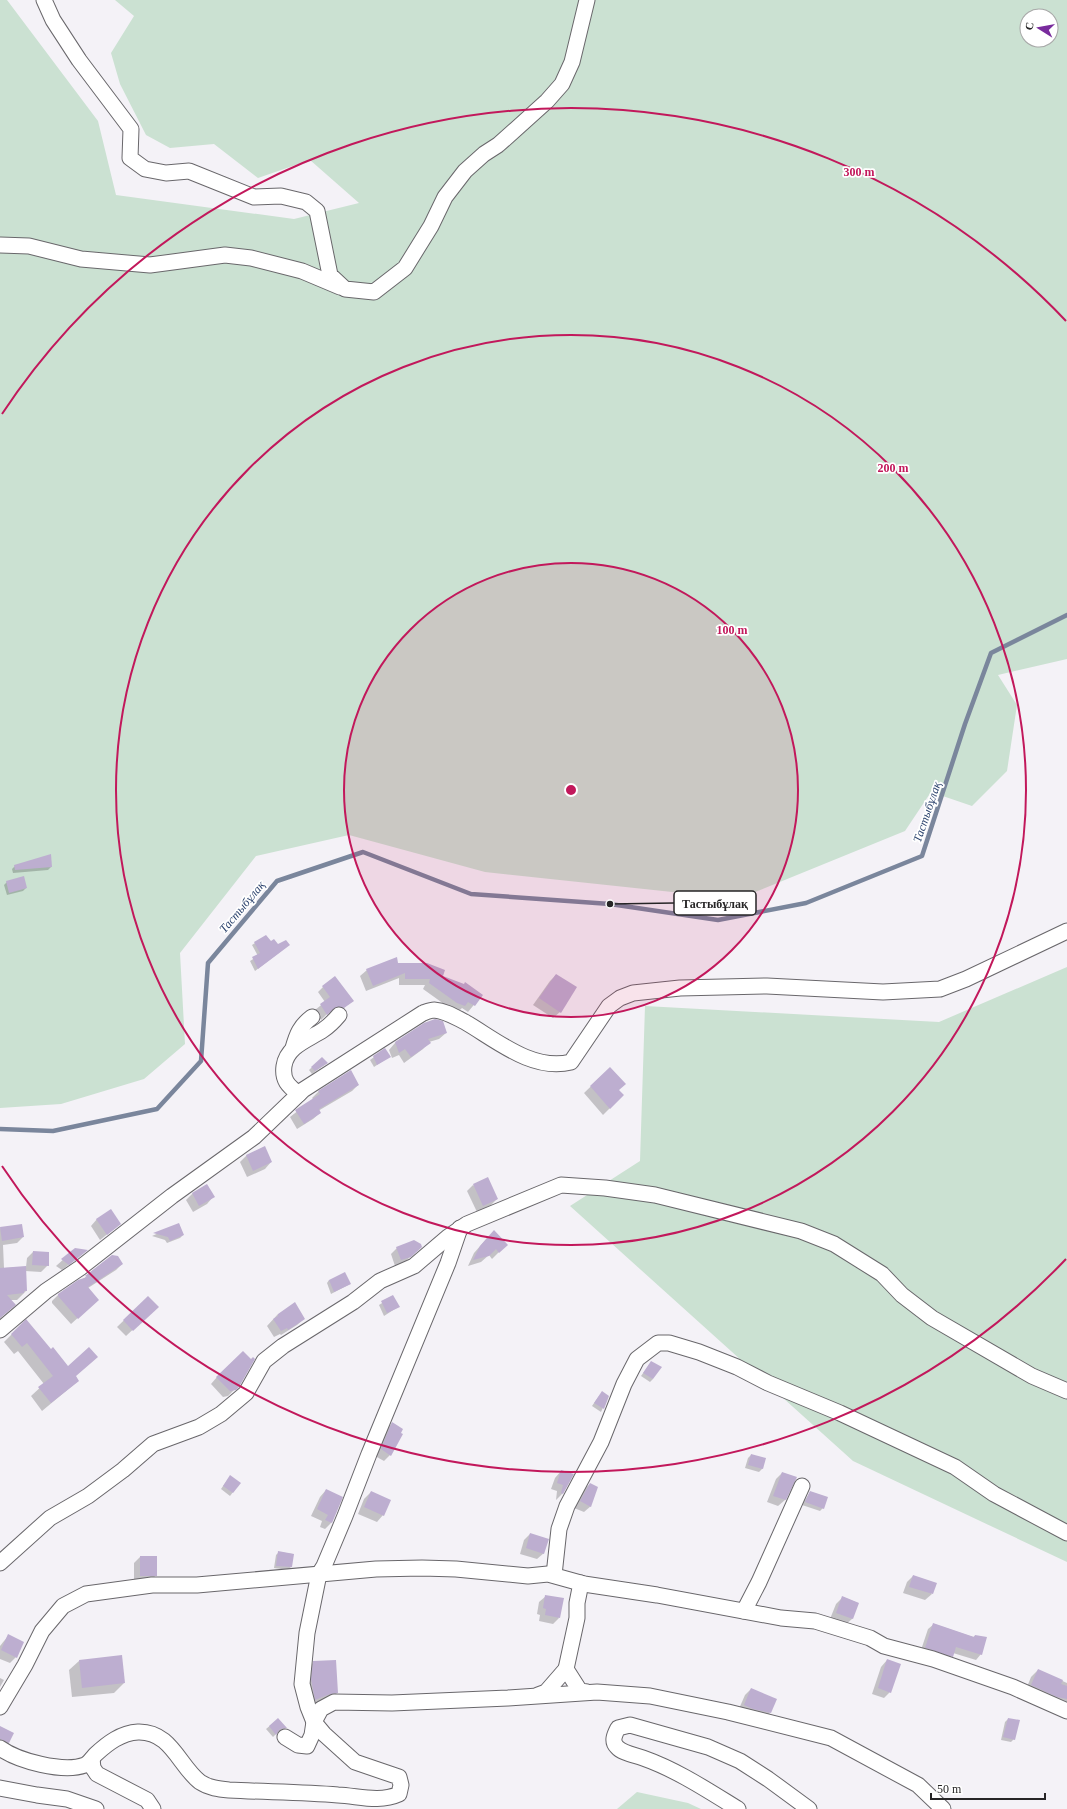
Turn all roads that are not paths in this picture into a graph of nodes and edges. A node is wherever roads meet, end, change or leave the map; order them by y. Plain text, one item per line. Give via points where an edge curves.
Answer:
1 (44, 0) edge
2 (587, 0) edge
3 (0, 245) edge
4 (345, 288) junction
5 (1067, 931) edge
6 (339, 1015) dead end
7 (312, 1017) dead end
8 (293, 1048) junction
9 (299, 1094) junction
10 (460, 1228) junction
11 (0, 1330) edge
12 (1067, 1391) edge
13 (802, 1486) dead end
14 (1067, 1533) edge
15 (0, 1563) edge
16 (318, 1574) junction
17 (554, 1575) junction
18 (581, 1583) junction
19 (744, 1611) junction
20 (566, 1670) junction
21 (588, 1692) junction
22 (537, 1696) junction
23 (0, 1707) edge
24 (1067, 1711) edge
25 (314, 1722) junction
26 (286, 1737) dead end
27 (0, 1748) edge
28 (92, 1759) junction
29 (59, 1767) junction
30 (97, 1774) junction
31 (0, 1788) edge
32 (96, 1809) edge
33 (153, 1809) edge
34 (738, 1809) edge
35 (809, 1809) edge
36 (943, 1809) edge

1 - 4 street via 53,20 79,60 131,129 130,158 145,169 166,173 189,171 254,197 281,196 306,202 317,211 330,275
2 - 4 street via 572,62 562,84 548,101 465,171 446,197 405,268 374,292
3 - 4 street via 29,246 81,259 150,265 225,256 251,258 302,271
5 - 9 street via 940,989 883,992 767,986 680,988 633,993 609,1006 571,1062 560,1065 529,1058 452,1014 434,1010 410,1020
6 - 8 street via 322,1030
7 - 8 street via 303,1024
8 - 9 street via 285,1059 283,1075 288,1086
9 - 11 street via 254,1137 46,1291
10 - 12 street via 507,1206 561,1186 605,1188 655,1195 801,1231 834,1244 882,1274 902,1295 944,1325 1032,1376
10 - 15 street via 414,1266 380,1281 283,1346 264,1361 246,1393 221,1414 199,1427 153,1444 88,1496 50,1518
10 - 16 street via 345,1516 324,1566
13 - 19 street
14 - 17 street via 994,1494 955,1467 887,1434 737,1367 699,1352 669,1343 658,1343 637,1359 601,1442 567,1506 559,1529
16 - 17 street via 422,1568 528,1576
16 - 23 street via 198,1585 152,1585 86,1594 63,1606 42,1631
16 - 25 street via 307,1633 302,1684
17 - 18 street
18 - 19 street
18 - 20 street via 577,1618
19 - 24 street via 815,1621 842,1629 870,1638 884,1646 933,1659 1013,1687
20 - 21 street via 580,1691
20 - 22 street via 546,1692
21 - 22 street
21 - 36 street via 650,1696 728,1712 831,1738 918,1786
22 - 25 street via 392,1703 334,1702 321,1709
25 - 26 street via 307,1746 298,1745
25 - 28 street via 355,1762 399,1777 399,1794 373,1800 339,1795 212,1788 199,1781 171,1747 154,1734 138,1732 116,1737
27 - 29 street via 23,1760
28 - 29 street via 86,1764
28 - 30 street
29 - 30 street
30 - 33 street via 147,1800
31 - 32 street via 67,1799
34 - 35 street via 667,1767 618,1749 614,1743 614,1735 618,1728 630,1725 708,1747 740,1761

